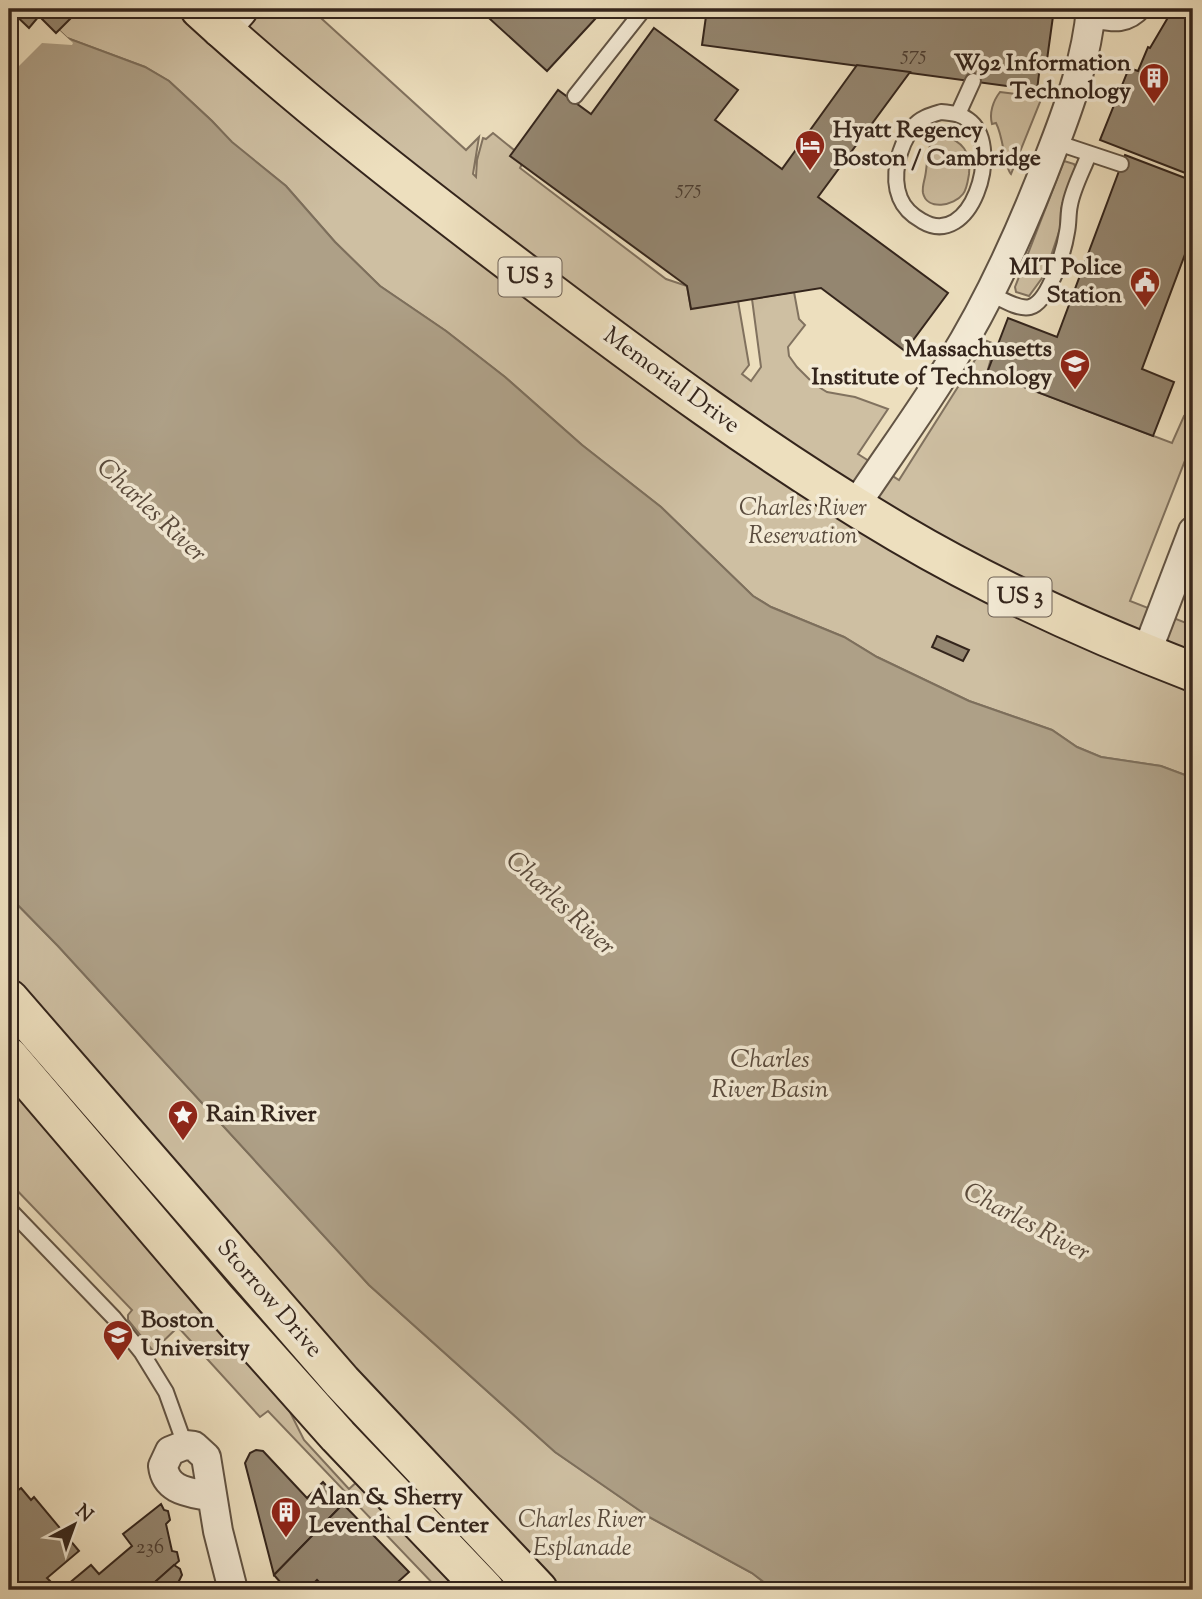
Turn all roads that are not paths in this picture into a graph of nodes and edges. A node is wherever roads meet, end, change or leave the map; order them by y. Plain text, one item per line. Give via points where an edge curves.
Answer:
1 (644, 9) edge
2 (1144, 9) edge
3 (1091, 14) edge
4 (220, 15) edge
5 (973, 81) dead end
6 (575, 96) dead end
7 (958, 114) junction
8 (1055, 142) junction
9 (1089, 154) junction
10 (1121, 164) dead end
11 (989, 293) junction
12 (855, 506) junction
13 (1193, 531) edge
14 (1146, 654) junction
15 (1193, 672) edge
16 (9, 999) edge
17 (9, 1057) edge
18 (9, 1209) edge
19 (185, 1445) junction
20 (212, 1497) junction
21 (233, 1590) edge
22 (485, 1590) edge
23 (538, 1590) edge

1 - 6 lane
2 - 3 lane via 1127,23 1115,25
3 - 8 street
4 - 12 highway, Memorial Drive / US 3 via 365,150 559,299 759,444
5 - 7 lane
7 - 7 lane via 941,112 914,127 896,171 903,204 928,225 954,222 967,213 978,192 983,161 980,140 973,124
8 - 9 lane
8 - 11 street
9 - 10 lane
9 - 11 lane via 1070,205 1067,236 1040,301 1023,308
11 - 12 street via 950,365
12 - 14 highway, Memorial Drive / US 3 via 1013,594
13 - 14 street
14 - 15 highway, Memorial Drive / US 3
16 - 23 highway, Storrow Drive via 350,1392
17 - 22 highway, Storrow Drive via 338,1436
18 - 19 lane via 142,1353 166,1392
19 - 20 street via 194,1446 206,1457
19 - 20 street via 165,1458 167,1481 178,1489
20 - 21 street

